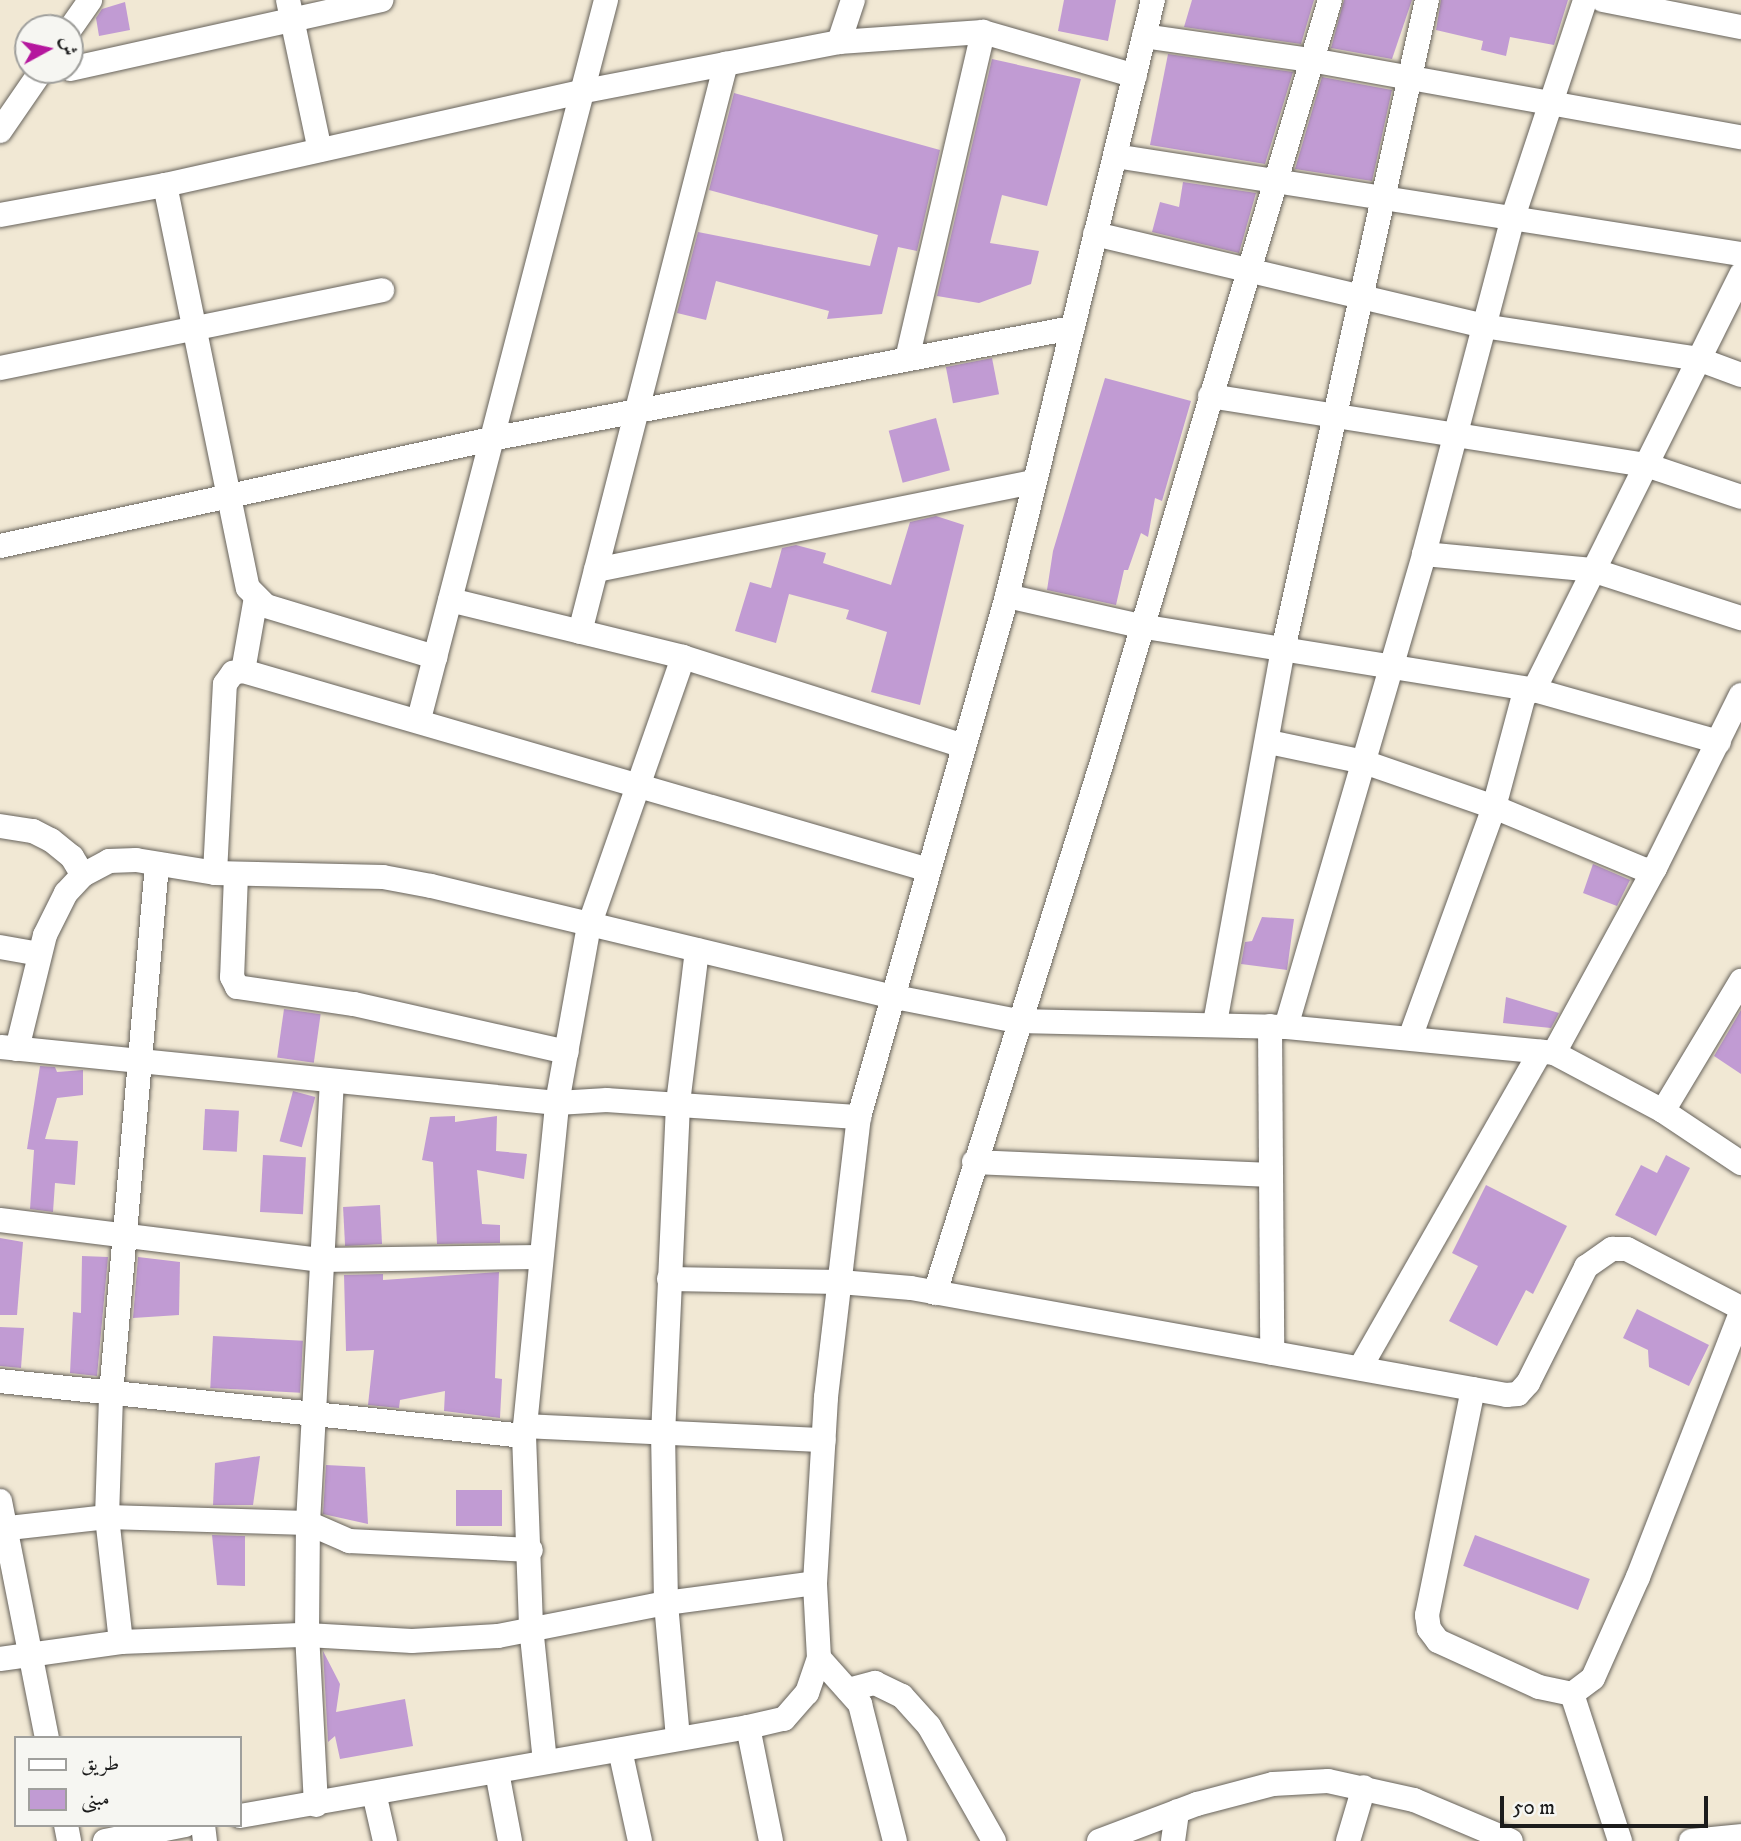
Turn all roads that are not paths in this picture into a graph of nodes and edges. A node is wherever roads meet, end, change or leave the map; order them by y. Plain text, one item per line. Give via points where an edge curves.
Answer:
1 (380, 0) edge
2 (606, 0) edge
3 (853, 0) edge
4 (1153, 0) edge
5 (1330, 0) edge
6 (1427, 0) edge
7 (1585, 0) edge
8 (1603, 0) edge
9 (290, 10) edge
10 (1741, 27) edge
11 (983, 32) junction
12 (1144, 36) junction
13 (839, 42) junction
14 (1311, 60) junction
15 (726, 64) junction
16 (84, 65) edge
17 (1135, 76) junction
18 (1410, 78) junction
19 (32, 84) edge
20 (585, 91) junction
21 (1553, 104) junction
22 (0, 131) edge
23 (1741, 137) edge
24 (320, 150) junction
25 (1115, 156) junction
26 (1273, 183) junction
27 (165, 185) junction
28 (1387, 196) junction
29 (0, 215) edge
30 (1513, 217) junction
31 (1095, 234) junction
32 (1741, 254) edge
33 (1248, 269) junction
34 (1741, 274) edge
35 (382, 290) dead end
36 (1363, 296) junction
37 (1483, 326) junction
38 (197, 328) junction
39 (1072, 328) junction
40 (908, 359) junction
41 (1698, 359) junction
42 (0, 368) edge
43 (1741, 374) edge
44 (1210, 396) junction
45 (636, 410) junction
46 (1336, 419) junction
47 (1454, 435) junction
48 (491, 439) junction
49 (1646, 465) junction
50 (1032, 482) junction
51 (230, 496) junction
52 (1741, 497) edge
53 (0, 546) edge
54 (1424, 554) junction
55 (596, 570) junction
56 (1592, 570) junction
57 (1007, 596) junction
58 (256, 597) junction
59 (450, 600) junction
60 (1741, 618) edge
61 (1140, 626) junction
62 (580, 632) junction
63 (1283, 650) junction
64 (435, 657) junction
65 (683, 657) junction
66 (1390, 666) junction
67 (243, 671) junction
68 (1534, 690) junction
69 (1741, 695) edge
70 (419, 719) junction
71 (1269, 742) junction
72 (1719, 742) junction
73 (963, 746) junction
74 (1364, 762) junction
75 (637, 784) junction
76 (1494, 807) junction
77 (0, 825) edge
78 (157, 864) junction
79 (1655, 868) junction
80 (929, 870) junction
81 (226, 874) junction
82 (83, 875) junction
83 (589, 926) junction
84 (0, 947) edge
85 (696, 950) junction
86 (39, 954) junction
87 (1741, 981) edge
88 (895, 997) junction
89 (1017, 1021) junction
90 (1215, 1023) junction
91 (1278, 1026) junction
92 (1410, 1038) junction
93 (8, 1048) edge
94 (567, 1052) junction
95 (1547, 1053) junction
96 (140, 1064) junction
97 (332, 1082) junction
98 (557, 1103) junction
99 (678, 1103) junction
100 (1662, 1111) junction
101 (859, 1116) junction
102 (974, 1162) junction
103 (1741, 1163) edge
104 (1271, 1175) junction
105 (0, 1220) edge
106 (124, 1237) junction
107 (541, 1257) junction
108 (320, 1261) junction
109 (669, 1279) junction
110 (840, 1282) junction
111 (935, 1293) junction
112 (1741, 1310) edge
113 (1272, 1353) junction
114 (1360, 1368) junction
115 (1730, 1372) edge
116 (0, 1381) edge
117 (1473, 1389) junction
118 (111, 1394) junction
119 (316, 1417) junction
120 (524, 1431) junction
121 (663, 1435) junction
122 (824, 1440) junction
123 (0, 1501) edge
124 (107, 1517) junction
125 (308, 1523) junction
126 (4, 1529) edge
127 (531, 1550) junction
128 (815, 1583) junction
129 (666, 1603) junction
130 (531, 1626) junction
131 (307, 1635) junction
132 (121, 1642) junction
133 (30, 1656) junction
134 (819, 1658) junction
135 (0, 1659) edge
136 (848, 1690) junction
137 (1572, 1694) junction
138 (748, 1727) junction
139 (47, 1736) edge
140 (678, 1738) junction
141 (620, 1749) junction
142 (545, 1762) junction
143 (497, 1772) junction
144 (1364, 1787) junction
145 (374, 1793) junction
146 (316, 1805) junction
147 (1177, 1811) junction
148 (242, 1816) edge
149 (175, 1827) edge
150 (1464, 1832) edge
151 (1741, 1836) edge
152 (105, 1841) edge
153 (385, 1841) edge
154 (510, 1841) edge
155 (640, 1841) edge
156 (771, 1841) edge
157 (895, 1841) edge
158 (994, 1841) edge
159 (1099, 1841) edge
160 (1173, 1841) edge
161 (1348, 1841) edge
162 (1511, 1841) edge
163 (1620, 1841) edge
164 (1691, 1841) edge

1 - 9 street
2 - 20 street
3 - 13 street
4 - 12 street
5 - 14 street
6 - 18 street
7 - 21 street
8 - 10 street
9 - 16 street
9 - 24 street
11 - 13 street
11 - 17 street
11 - 40 street
12 - 14 street
12 - 17 street
13 - 15 street
14 - 18 street
14 - 26 street
15 - 20 street
15 - 45 street
17 - 25 street
18 - 21 street
18 - 28 street
19 - 22 street
20 - 24 street
20 - 48 street
21 - 23 street
21 - 30 street
24 - 27 street
25 - 26 street
25 - 31 street
26 - 28 street
26 - 33 street
27 - 29 street
27 - 38 street
28 - 30 street
28 - 36 street
30 - 32 street
30 - 37 street
31 - 33 street
31 - 39 street
33 - 36 street
33 - 44 street
34 - 41 street
35 - 38 street
36 - 37 street
36 - 46 street
37 - 41 street
37 - 47 street
38 - 42 street
38 - 51 street
39 - 40 street
39 - 50 street
40 - 45 street
41 - 43 street
41 - 49 street
44 - 46 street
44 - 61 street
45 - 48 street
45 - 55 street
46 - 47 street
46 - 63 street
47 - 49 street
47 - 54 street
48 - 51 street
48 - 59 street
49 - 52 street
49 - 56 street
50 - 55 street
50 - 57 street
51 - 53 street
51 - 58 street via 248,588
54 - 56 street
54 - 66 street
55 - 62 street
56 - 60 street
56 - 68 street
57 - 61 street
57 - 73 street
58 - 64 street via 266,606
58 - 67 street
59 - 62 street
59 - 64 street
61 - 63 street
61 - 89 street via 1102,762
62 - 65 street
63 - 66 street
63 - 71 street
64 - 70 street
65 - 73 street
65 - 75 street
66 - 68 street
66 - 74 street
67 - 70 street
67 - 81 street via 233,673 225,684
68 - 72 street
68 - 76 street via 1524,695
69 - 72 street
70 - 75 street
71 - 74 street
71 - 90 street via 1236,891
72 - 79 street
73 - 80 street
74 - 76 street
74 - 91 street
75 - 80 street
75 - 83 street
76 - 79 street via 1645,870
76 - 92 street
77 - 82 street via 33,831 51,840 72,857
78 - 81 street
78 - 82 street via 110,861
78 - 96 street
79 - 95 street
80 - 88 street
81 - 83 street via 383,877
81 - 94 street via 232,977 237,987 354,1004
82 - 86 street via 66,893
83 - 85 street
83 - 94 street
84 - 86 street
85 - 88 street
85 - 99 street
86 - 93 street
87 - 100 street
88 - 89 street
88 - 101 street
89 - 90 street
89 - 102 street
90 - 91 street
91 - 92 street
91 - 104 street
92 - 95 street
93 - 96 street
94 - 98 street
95 - 100 street
95 - 114 street
96 - 97 street
96 - 106 street
97 - 98 street
97 - 108 street
98 - 99 street
98 - 107 street
99 - 101 street
99 - 109 street
100 - 103 street
101 - 110 street
102 - 104 street
102 - 111 street
104 - 113 street
105 - 106 street
106 - 108 street
106 - 118 street
107 - 108 street
107 - 120 street
108 - 119 street
109 - 110 street
109 - 121 street
110 - 111 street
110 - 122 street
111 - 113 street
112 - 115 street
112 - 117 street via 1627,1249 1612,1249 1586,1267 1523,1390 1506,1395
113 - 114 street
114 - 117 street
115 - 137 street via 1593,1678
116 - 118 street via 50,1383
117 - 137 street via 1427,1615 1429,1629 1438,1641 1539,1687
118 - 119 street
118 - 124 street
119 - 120 street
119 - 125 street
120 - 121 street
120 - 127 street
121 - 122 street
121 - 129 street
122 - 128 street
123 - 126 street
124 - 125 street
124 - 126 street
124 - 132 street
125 - 127 street via 349,1541
125 - 131 street
126 - 133 street
127 - 130 street
128 - 129 street
128 - 134 street
129 - 130 street
129 - 140 street
130 - 131 street via 498,1636 412,1641
130 - 142 street
131 - 132 street
131 - 146 street
132 - 133 street
133 - 135 street
133 - 139 street
134 - 136 street
134 - 138 street via 800,1704 784,1719
136 - 157 street via 865,1720
136 - 158 street via 875,1683 902,1696 929,1726
137 - 163 street
138 - 140 street
138 - 156 street
140 - 141 street
141 - 142 street
141 - 155 street
142 - 143 street
143 - 145 street
143 - 154 street
144 - 147 street via 1328,1781 1273,1784
144 - 150 street via 1414,1800
144 - 161 street
145 - 146 street
145 - 153 street
146 - 148 street
147 - 159 street
147 - 160 street
149 - 152 street
150 - 162 street
151 - 164 street

